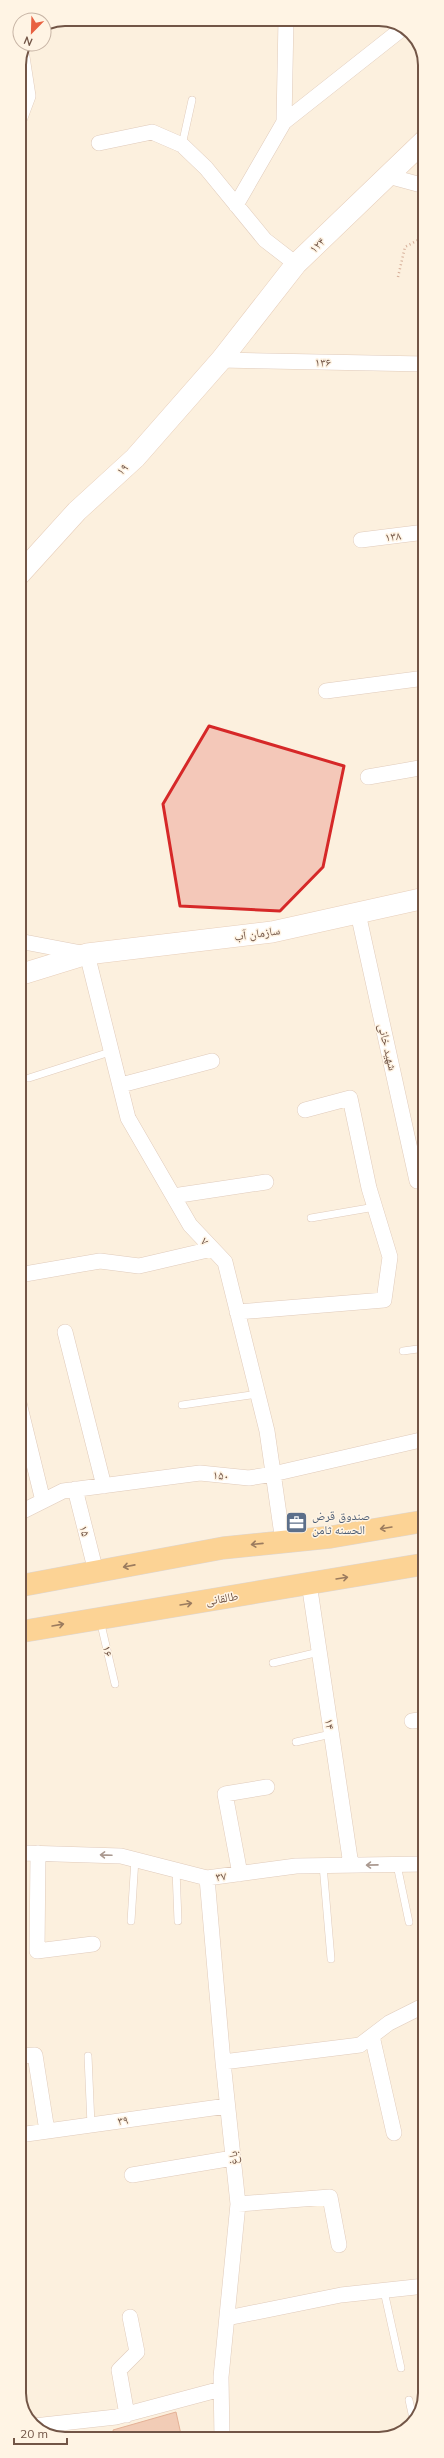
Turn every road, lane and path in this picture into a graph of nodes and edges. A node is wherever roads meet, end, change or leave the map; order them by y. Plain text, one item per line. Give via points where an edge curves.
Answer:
1 (286, 26) edge
2 (399, 31) edge
3 (26, 83) edge
4 (192, 100) dead end
5 (26, 101) edge
6 (284, 122) junction
7 (99, 143) dead end
8 (182, 146) junction
9 (418, 147) edge
10 (388, 176) junction
11 (418, 184) edge
12 (236, 205) junction
13 (418, 240) edge
14 (296, 264) junction
15 (398, 277) dead end
16 (221, 360) junction
17 (418, 364) edge
18 (418, 533) edge
19 (361, 540) dead end
20 (26, 567) edge
21 (418, 679) edge
22 (326, 691) dead end
23 (418, 768) edge
24 (368, 777) dead end
25 (418, 900) edge
26 (358, 913) junction
27 (26, 942) edge
28 (87, 954) junction
29 (26, 973) edge
30 (113, 1051) junction
31 (212, 1061) dead end
32 (29, 1078) dead end
33 (121, 1085) junction
34 (305, 1110) dead end
35 (417, 1181) dead end
36 (266, 1182) dead end
37 (173, 1196) junction
38 (375, 1207) junction
39 (311, 1218) dead end
40 (212, 1249) junction
41 (26, 1274) edge
42 (237, 1312) junction
43 (65, 1332) dead end
44 (418, 1349) edge
45 (403, 1351) dead end
46 (258, 1394) junction
47 (182, 1405) dead end
48 (26, 1432) edge
49 (418, 1441) edge
50 (273, 1474) junction
51 (104, 1486) junction
52 (75, 1489) junction
53 (43, 1501) junction
54 (26, 1510) edge
55 (418, 1522) edge
56 (283, 1542) junction
57 (418, 1565) edge
58 (96, 1572) junction
59 (309, 1584) junction
60 (26, 1585) edge
61 (100, 1618) junction
62 (26, 1631) edge
63 (319, 1652) junction
64 (273, 1663) dead end
65 (115, 1684) dead end
66 (331, 1734) junction
67 (296, 1742) dead end
68 (267, 1787) dead end
69 (38, 1853) junction
70 (26, 1854) edge
71 (135, 1859) junction
72 (418, 1864) edge
73 (323, 1865) junction
74 (351, 1865) junction
75 (397, 1865) junction
76 (176, 1870) junction
77 (240, 1874) junction
78 (208, 1878) junction
79 (131, 1921) dead end
80 (178, 1921) dead end
81 (409, 1922) dead end
82 (93, 1944) dead end
83 (331, 1960) dead end
84 (418, 2008) edge
85 (372, 2036) junction
86 (26, 2056) edge
87 (88, 2056) dead end
88 (223, 2062) junction
89 (227, 2106) junction
90 (91, 2125) junction
91 (47, 2131) junction
92 (394, 2133) dead end
93 (26, 2134) edge
94 (233, 2158) junction
95 (132, 2175) dead end
96 (238, 2204) junction
97 (339, 2245) dead end
98 (418, 2287) edge
99 (384, 2291) junction
100 (130, 2317) dead end
101 (227, 2318) junction
102 (401, 2368) dead end
103 (221, 2389) junction
104 (409, 2400) dead end
105 (412, 2413) edge
106 (127, 2414) junction
107 (43, 2425) edge
108 (222, 2432) edge

1 - 6 street
2 - 6 street
3 - 5 street
4 - 8 lane
6 - 12 street
7 - 8 street via 152,132
8 - 12 street via 206,168
9 - 10 street, ۱۲۴
10 - 11 street
10 - 14 street, ۱۲۴
12 - 14 street via 265,240
13 - 15 path via 405,247
14 - 16 street, ۱۲۴
16 - 17 street, ۱۳۶
16 - 20 street, ۱۹ via 135,458 77,511
18 - 19 street, ۱۳۸
21 - 22 street
23 - 24 street
25 - 26 street, سازمان آب
26 - 28 street, سازمان آب via 272,932
26 - 35 street, شهید خانی
27 - 28 street, سازمان آب
28 - 29 street, سازمان آب
28 - 30 street, ۷
30 - 32 lane
30 - 33 street, ۷
31 - 33 street
33 - 37 street, ۷ via 128,1118
34 - 38 street via 350,1098
36 - 37 street
37 - 40 street, ۷ via 190,1225
38 - 39 lane
38 - 42 street via 390,1258 384,1300
40 - 41 street via 139,1266 100,1261
40 - 42 street, ۷ via 225,1262
42 - 46 street, ۷
43 - 51 street
44 - 45 lane
46 - 47 lane
46 - 50 street, ۷ via 267,1431
48 - 53 street
49 - 50 street, ۱۵۰
50 - 51 street, ۱۵۰ via 249,1478 200,1473
50 - 56 street, ۷
51 - 52 street, ۱۵۰
52 - 53 street, ۱۵۰ via 63,1490
52 - 58 street, ۱۵
53 - 54 street, ۱۵۰
55 -> 56 main road
56 -> 58 main road via 223,1548
59 -> 57 main road, طالقانی
58 - 60 main road
61 -> 59 main road, طالقانی
59 - 63 street, ۱۴
62 -> 61 main road, طالقانی
61 - 65 lane, ۱۶
63 - 64 lane
63 - 66 street, ۱۴
66 - 67 lane
66 - 74 street, ۱۴
68 - 77 street via 225,1794
69 - 70 street, ۳۷
71 -> 69 street, ۳۷ via 121,1856
69 - 82 street via 37,1951
71 - 76 street, ۳۷
71 - 79 lane
72 - 75 street, ۳۷
73 - 74 street, ۳۷
73 - 77 street, ۳۷
73 - 83 lane
75 -> 74 street, ۳۷
75 - 81 lane
76 - 78 street, ۳۷
76 - 80 lane
77 - 78 street, ۳۷
78 - 88 street, باغ
84 - 85 street via 389,2023
85 - 88 street via 360,2045
85 - 92 street
86 - 91 street via 35,2055
87 - 90 lane
88 - 89 street, باغ
89 - 90 street, ۳۹
89 - 94 street, باغ
90 - 91 street, ۳۹
91 - 93 street, ۳۹
94 - 95 street
94 - 96 street, باغ
96 - 97 street via 330,2197
96 - 101 street, باغ
98 - 99 street
99 - 101 street via 341,2296
99 - 102 lane
100 - 106 street via 137,2352 118,2370
101 - 103 street, باغ
103 - 106 street
103 - 108 street, باغ
104 - 105 lane
106 - 107 street

